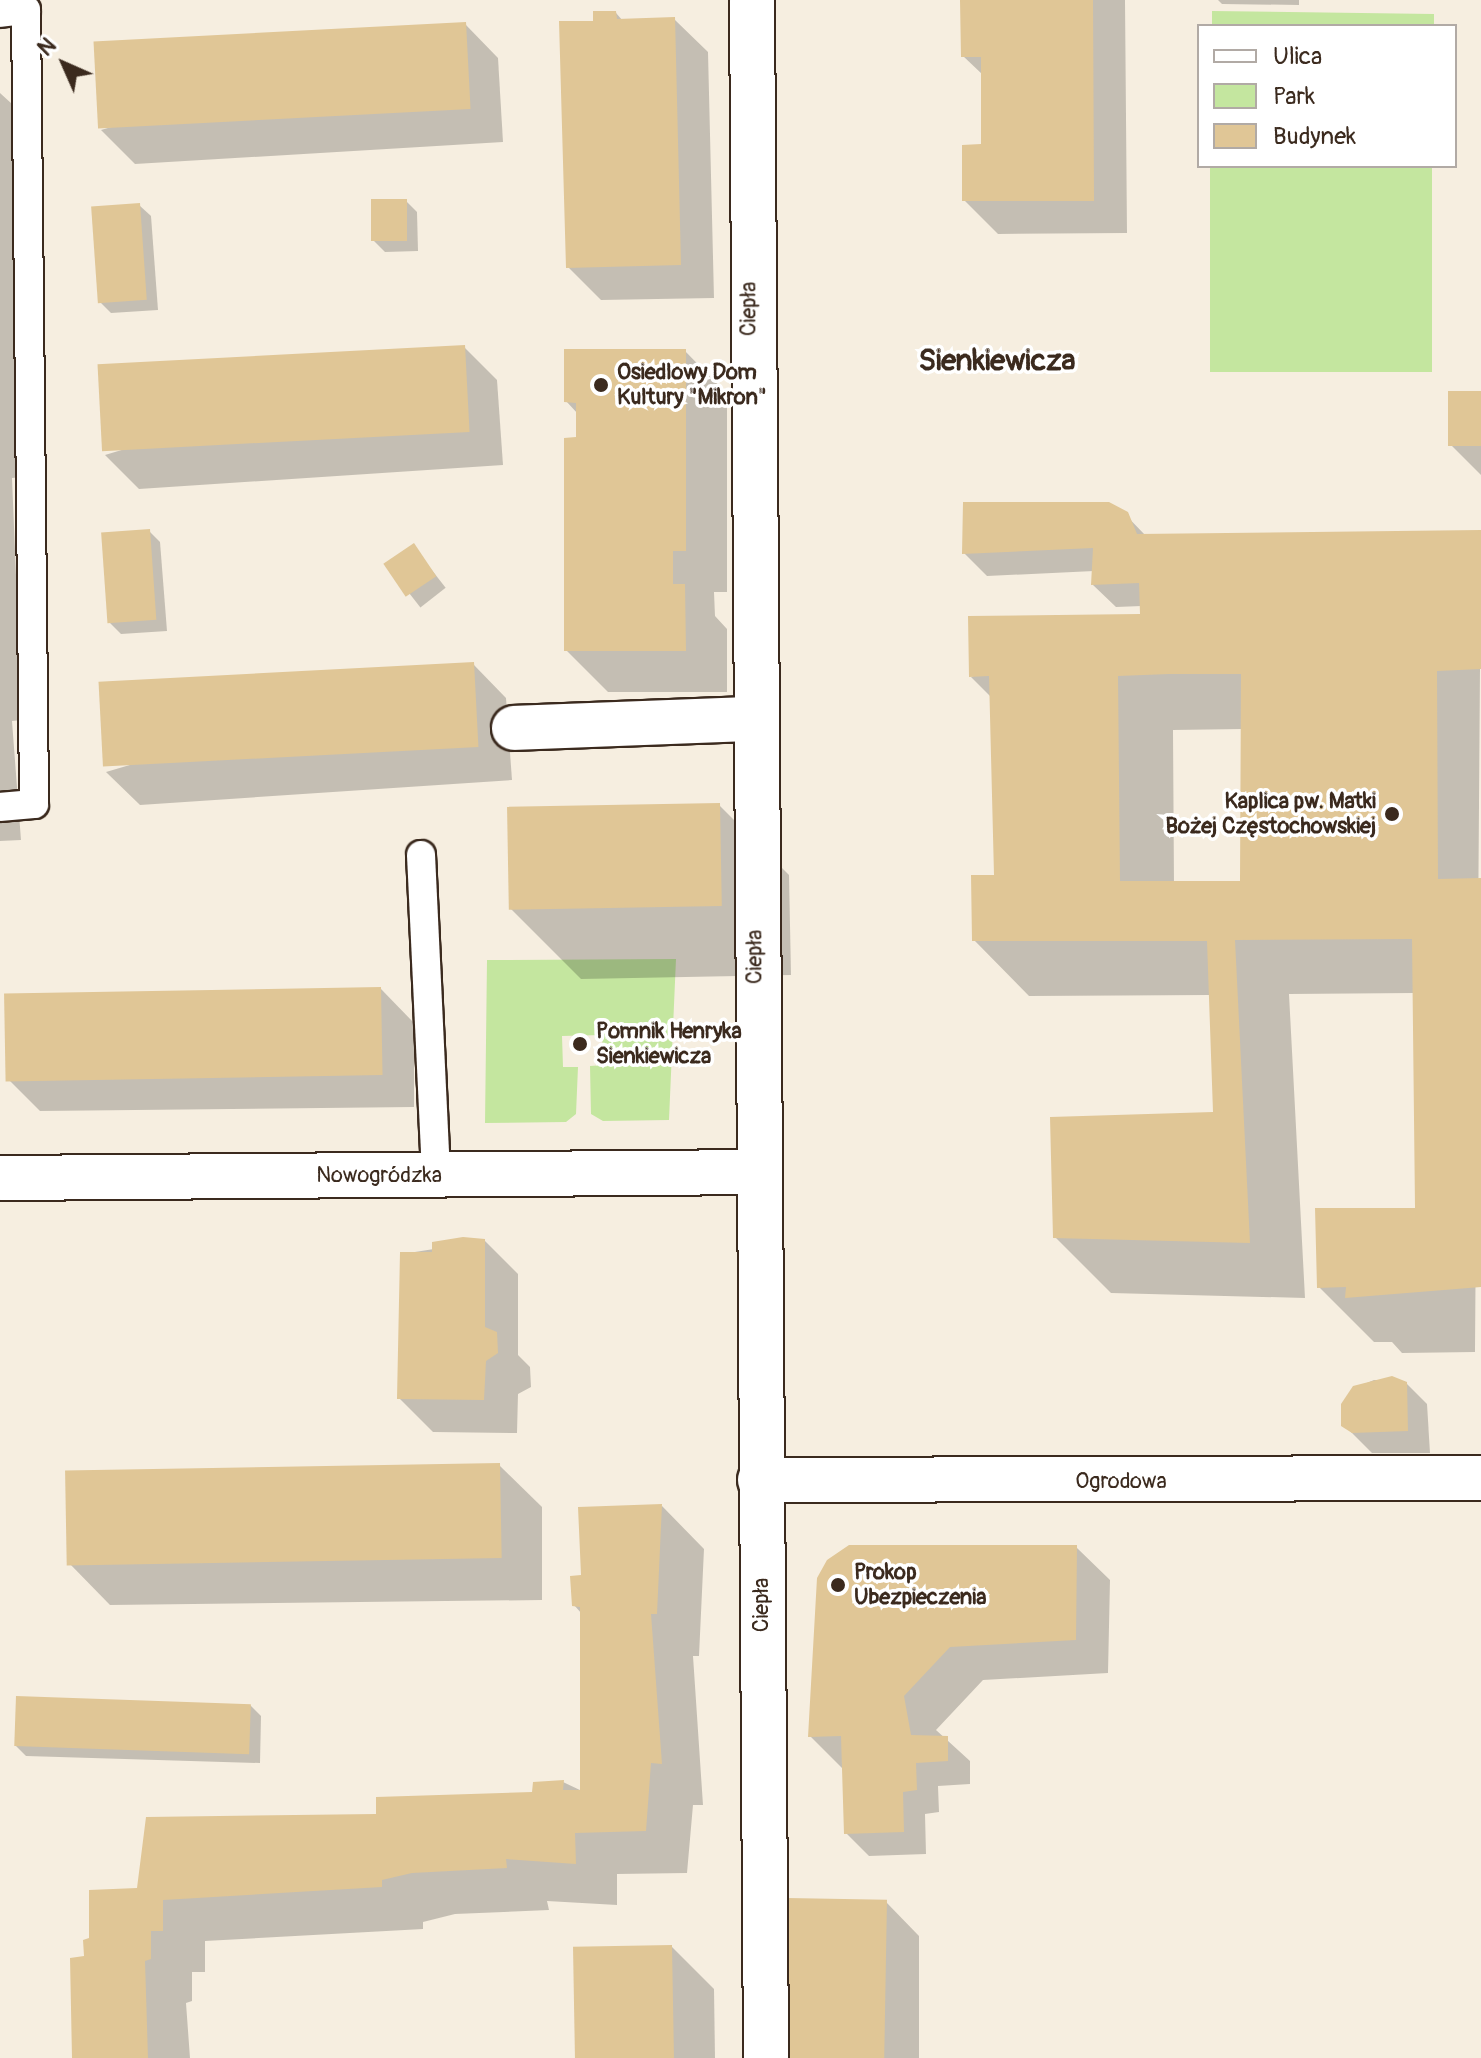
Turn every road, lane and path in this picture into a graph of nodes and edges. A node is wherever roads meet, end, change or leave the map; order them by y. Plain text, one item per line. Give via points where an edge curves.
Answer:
1 (752, 0) edge
2 (11, 8) edge
3 (753, 719) junction
4 (514, 728) dead end
5 (0, 807) edge
6 (421, 855) dead end
7 (757, 1172) junction
8 (436, 1175) junction
9 (0, 1178) edge
10 (1481, 1478) edge
11 (760, 1480) junction
12 (766, 2058) edge

1 - 3 street, Ciepła
2 - 5 lane via 34,804
3 - 4 street
3 - 7 street, Ciepła
6 - 8 lane
7 - 8 street, Nowogródzka
7 - 11 street, Ciepła
8 - 9 street, Nowogródzka
10 - 11 street, Ogrodowa
11 - 12 street, Ciepła

